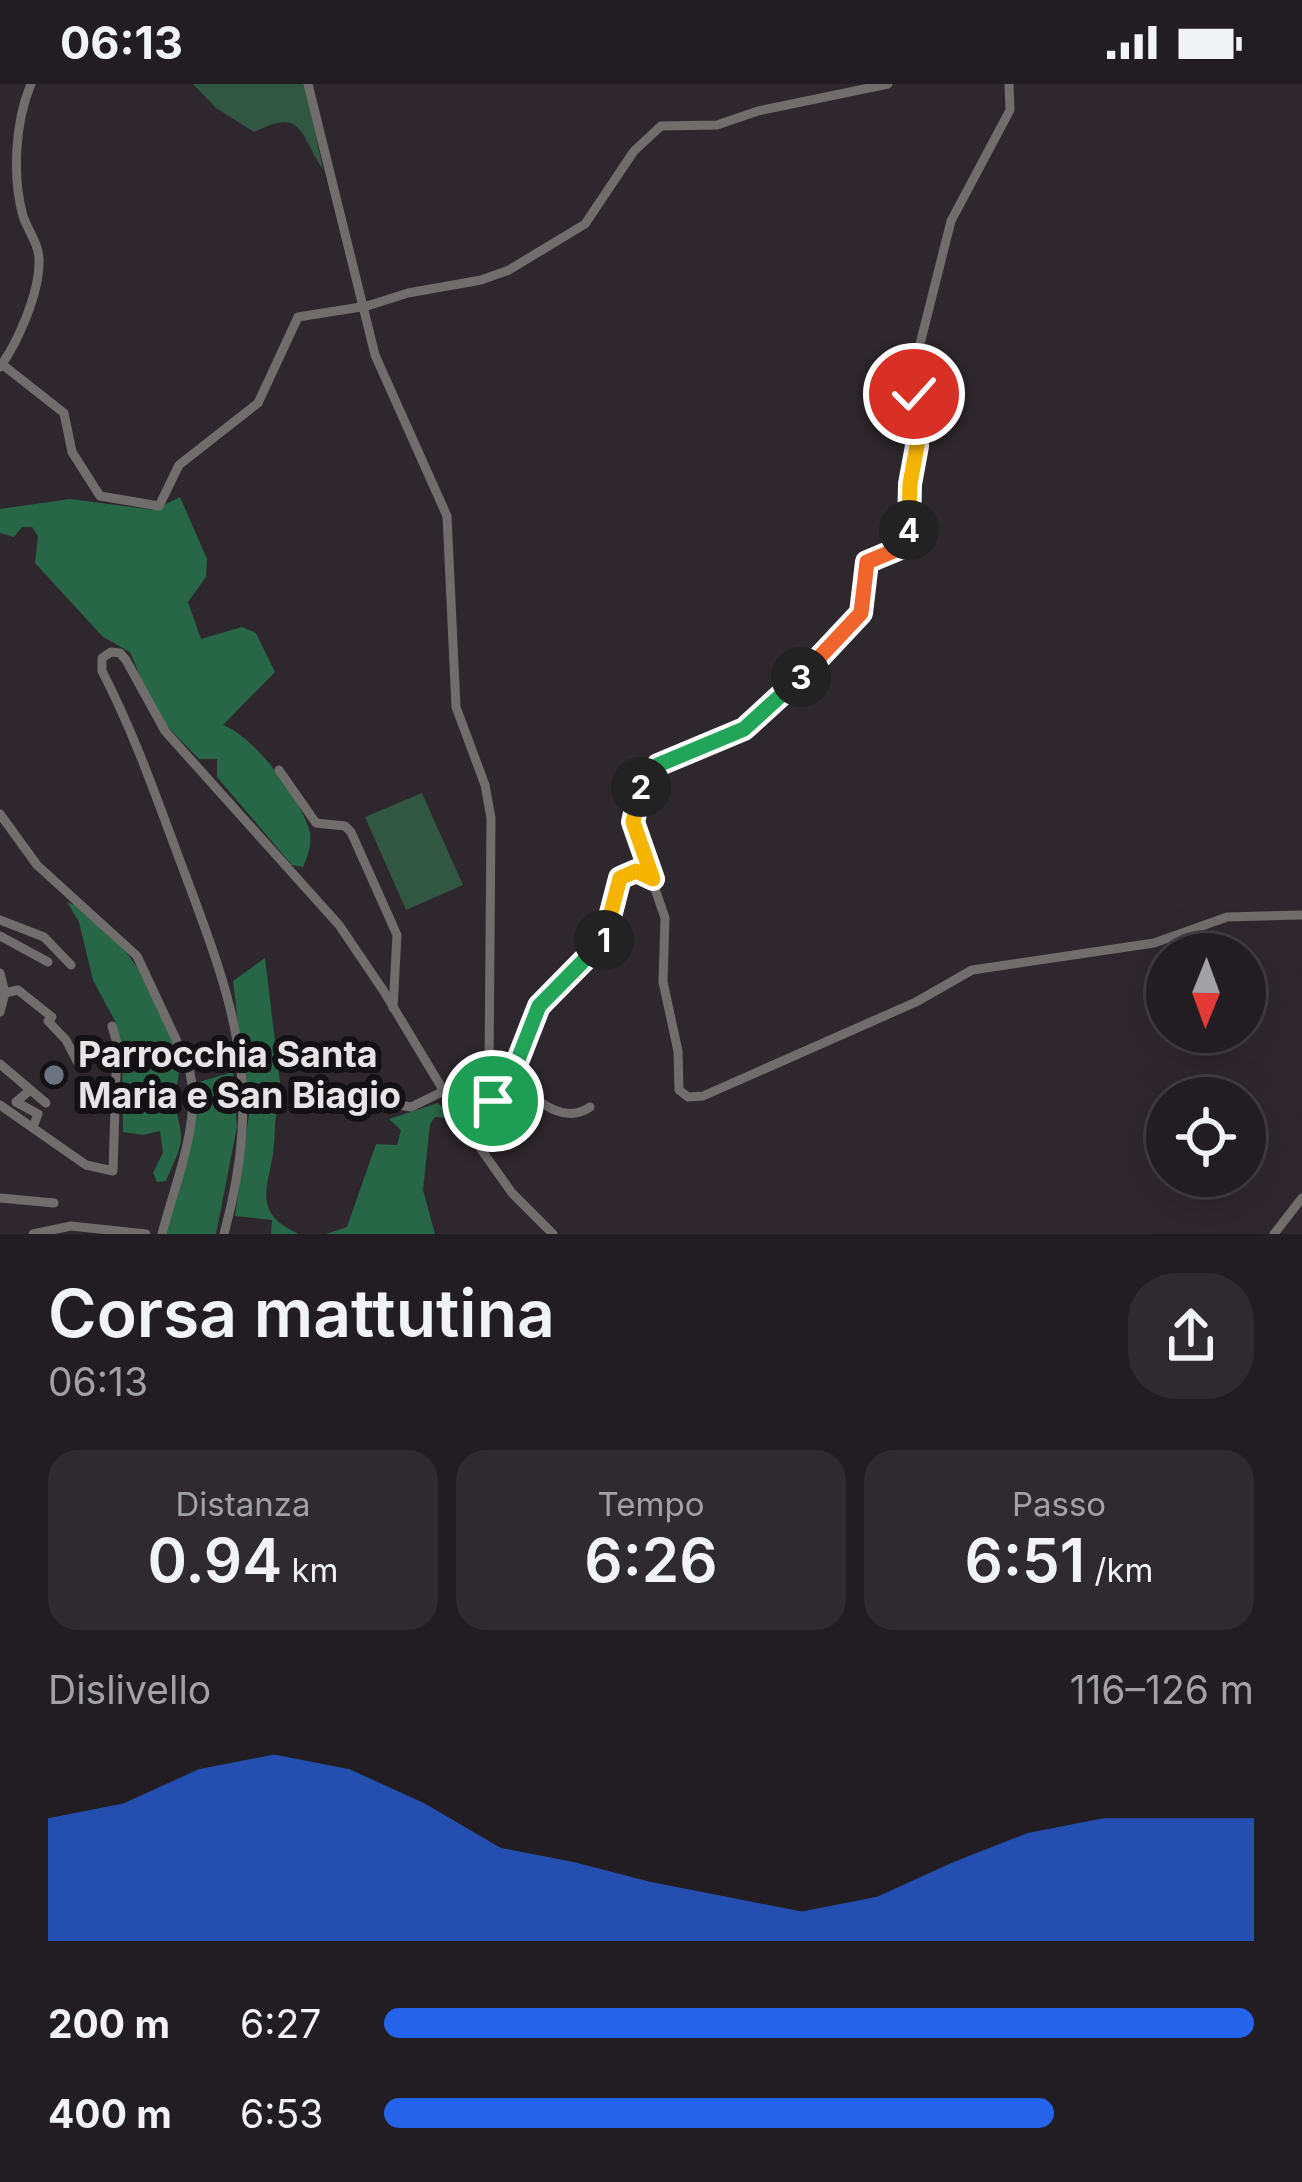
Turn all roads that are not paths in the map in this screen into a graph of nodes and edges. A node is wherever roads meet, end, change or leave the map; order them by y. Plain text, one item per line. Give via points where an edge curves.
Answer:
1 (31, 84) edge
2 (308, 84) edge
3 (888, 84) edge
4 (1009, 84) edge
5 (360, 307) junction
6 (1, 366) edge
7 (278, 770) dead end
8 (0, 814) edge
9 (653, 879) junction
10 (1302, 915) edge
11 (0, 920) edge
12 (0, 936) edge
13 (48, 962) dead end
14 (71, 965) dead end
15 (0, 973) edge
16 (4, 993) junction
17 (393, 1008) junction
18 (0, 1012) edge
19 (10, 1021) dead end
20 (112, 1026) dead end
21 (0, 1064) edge
22 (79, 1065) dead end
23 (510, 1079) junction
24 (30, 1090) junction
25 (444, 1091) junction
26 (46, 1102) dead end
27 (484, 1102) junction
28 (387, 1103) dead end
29 (0, 1105) edge
30 (453, 1105) junction
31 (590, 1107) dead end
32 (0, 1116) edge
33 (15, 1117) junction
34 (460, 1118) junction
35 (480, 1119) junction
36 (33, 1127) junction
37 (478, 1142) junction
38 (0, 1198) edge
39 (1302, 1198) edge
40 (54, 1202) dead end
41 (34, 1234) edge
42 (146, 1234) edge
43 (162, 1234) edge
44 (224, 1234) edge
45 (553, 1234) edge
46 (1274, 1234) edge

1 - 6 street via 17,180 39,268
2 - 5 street
3 - 5 street via 717,124 661,126 593,216 563,239 490,278
4 - 9 street via 1009,113 951,221 919,348 907,543 867,562 861,613 776,704 736,734 646,777 633,822
5 - 6 street via 296,318 257,403 177,467 159,506 100,496 72,452 65,414
5 - 27 street via 449,527 457,712 490,812
7 - 17 street via 316,823 350,832 397,934
8 - 43 street via 37,865 137,956 188,1065 191,1113
9 - 10 street via 666,922 663,982 678,1088 692,1098 972,970 1154,943 1223,918
9 - 23 street via 636,871 620,878 603,942 539,1006
11 - 14 street via 44,937
12 - 13 street
15 - 16 street
16 - 18 street
16 - 22 street via 18,990 52,1017
17 - 25 street
17 - 44 street via 307,886 158,721 125,658 105,654 101,668 136,740 230,1000 245,1121
18 - 19 street
20 - 36 street via 116,1169 86,1165
21 - 24 street
23 - 31 street via 564,1115
23 - 35 street
24 - 26 street
24 - 36 street via 16,1102 38,1114
25 - 28 street via 413,1106
25 - 30 street
27 - 30 street
27 - 35 street
29 - 33 street
30 - 34 street
30 - 35 street
32 - 33 street
33 - 36 street
34 - 35 street
34 - 37 street
35 - 37 street
37 - 45 street
38 - 40 street
39 - 46 street
41 - 42 street via 76,1226

